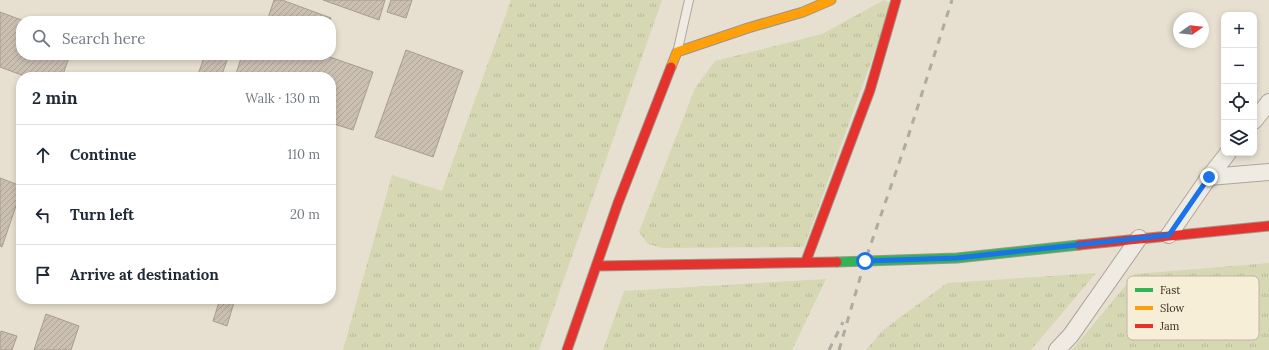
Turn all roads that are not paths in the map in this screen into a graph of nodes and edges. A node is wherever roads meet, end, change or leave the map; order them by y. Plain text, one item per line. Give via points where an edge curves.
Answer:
1 (689, 0) edge
2 (831, 0) edge
3 (896, 0) edge
4 (677, 52) junction
5 (1269, 102) edge
6 (1255, 120) edge
7 (1226, 156) edge
8 (1269, 172) edge
9 (1209, 177) junction
10 (1269, 226) edge
11 (1169, 235) junction
12 (1139, 238) junction
13 (806, 262) junction
14 (596, 266) junction
15 (568, 350) edge
16 (1057, 350) edge

1 - 4 lane
2 - 4 street via 803,12
3 - 13 street via 870,90
4 - 14 street
5 - 6 street
7 - 9 street
8 - 9 street
9 - 11 street
10 - 11 street
11 - 12 street
12 - 13 street via 957,258
12 - 16 street via 1071,335
13 - 14 street
14 - 15 street

